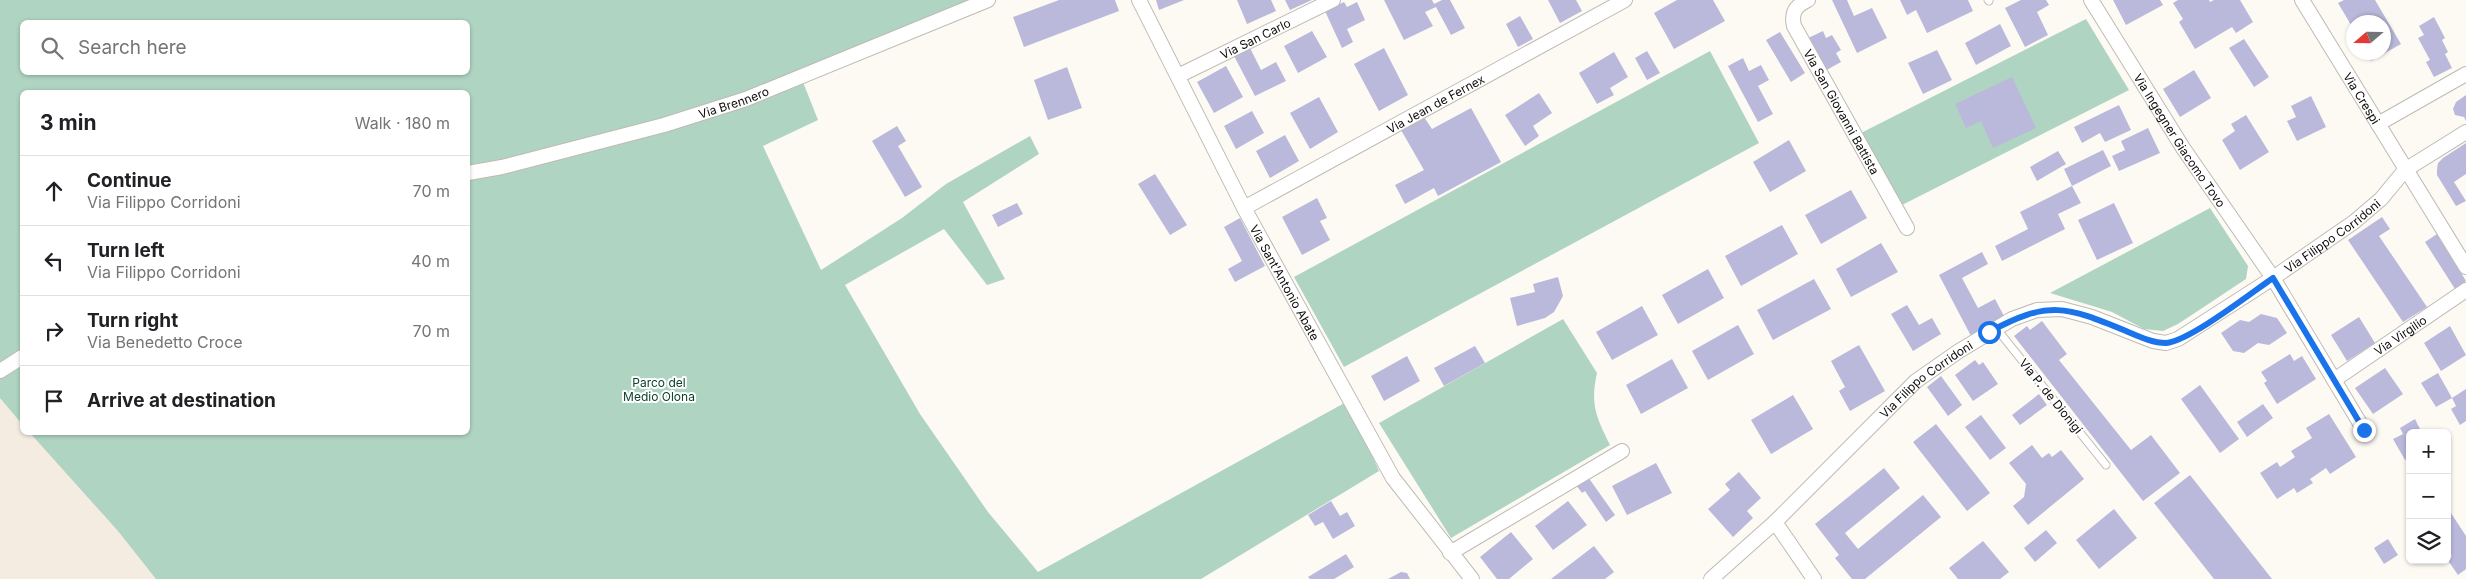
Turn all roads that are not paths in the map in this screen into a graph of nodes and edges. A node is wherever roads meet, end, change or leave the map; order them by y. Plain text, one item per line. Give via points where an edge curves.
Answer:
1 (988, 0) edge
2 (1139, 0) edge
3 (1333, 0) edge
4 (1625, 0) edge
5 (1808, 0) edge
6 (2092, 0) edge
7 (2302, 0) edge
8 (2466, 74) edge
9 (1178, 76) junction
10 (2378, 124) junction
11 (2466, 132) edge
12 (2405, 170) junction
13 (470, 174) edge
14 (1244, 208) junction
15 (1907, 228) dead end
16 (2466, 267) edge
17 (2273, 278) junction
18 (2466, 290) edge
19 (1996, 328) junction
20 (20, 358) edge
21 (0, 371) edge
22 (2334, 380) junction
23 (2364, 430) dead end
24 (1622, 451) dead end
25 (2106, 465) dead end
26 (1774, 522) junction
27 (1450, 553) junction
28 (1472, 579) edge
29 (1711, 579) edge
30 (1814, 579) edge

1 - 13 street, Via Brennero via 737,102 664,125
2 - 9 street, Via Sant'Antonio Abate
3 - 9 street, Via San Carlo
4 - 14 street, Via Jean de Fernex
5 - 15 street, Via San Giovanni Battista via 1794,10 1794,26
6 - 17 street, Via Ingegner Giacomo Tovo via 2183,148
7 - 10 street, Via Crespi
8 - 10 street
9 - 14 street, Via Sant'Antonio Abate
10 - 12 street, Via Crespi
11 - 12 street, Via Filippo Corridoni
12 - 16 street
12 - 17 street, Via Filippo Corridoni via 2368,211
14 - 27 street, Via Sant'Antonio Abate via 1393,478
17 - 19 street, Via Filippo Corridoni via 2192,332 2166,343 2146,339 2092,316 2062,309 2037,310
17 - 22 street, Via Ingegner Giacomo Tovo
18 - 22 street, Via Virgilio
19 - 25 lane, Via P. de Dionigi
19 - 26 street, Via Filippo Corridoni via 1916,381
20 - 21 street
22 - 23 street, Via Ingegner Giacomo Tovo
24 - 27 street
26 - 29 street, Via Filippo Corridoni
26 - 30 street
27 - 28 street, Via Sant'Antonio Abate

